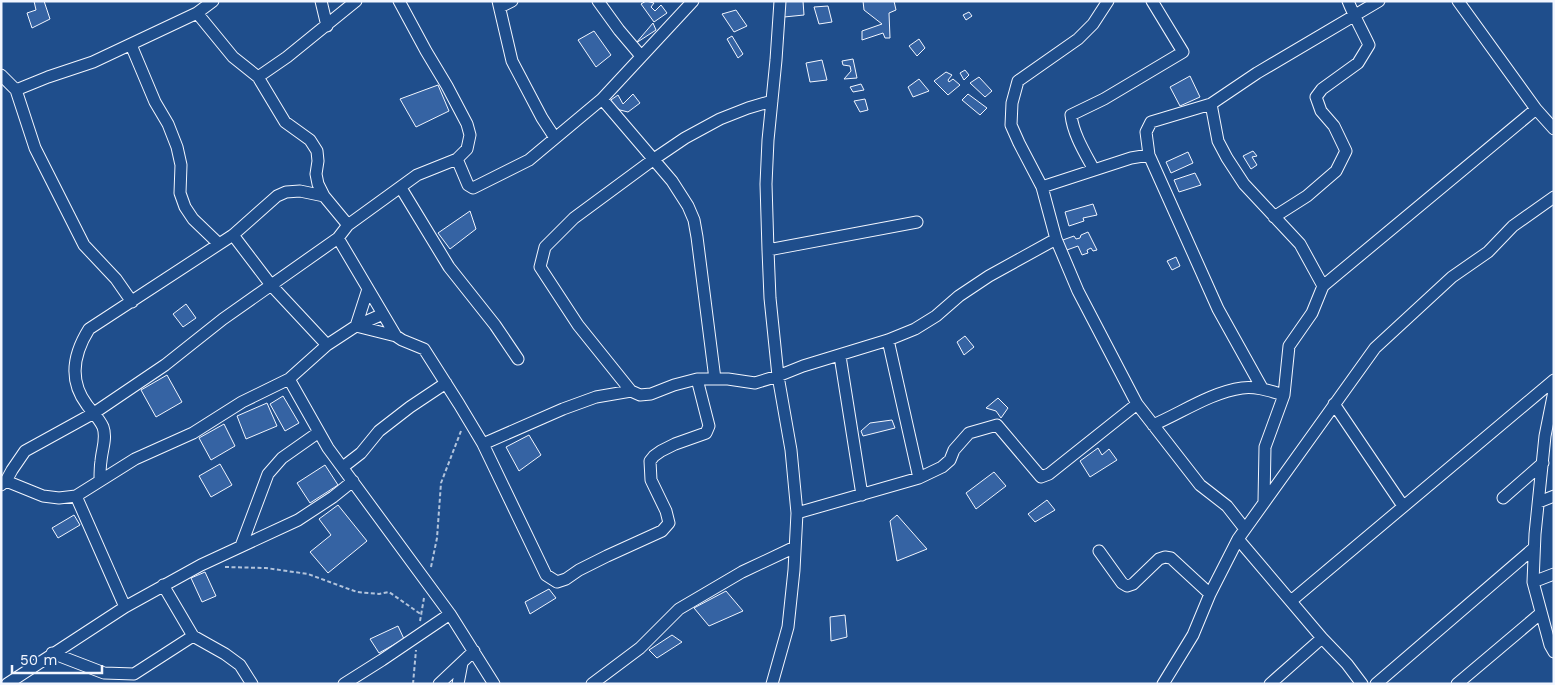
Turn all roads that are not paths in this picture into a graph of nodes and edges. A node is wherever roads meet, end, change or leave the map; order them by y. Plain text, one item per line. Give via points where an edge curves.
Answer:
1 (213, 1) edge
2 (320, 1) edge
3 (356, 1) edge
4 (399, 1) edge
5 (512, 1) edge
6 (598, 1) edge
7 (693, 1) edge
8 (780, 1) edge
9 (1108, 1) edge
10 (1152, 1) edge
11 (1348, 1) edge
12 (1379, 1) edge
13 (1458, 1) edge
14 (499, 4) edge
15 (197, 13) junction
16 (1353, 15) junction
17 (327, 26) junction
18 (131, 45) junction
19 (641, 56) junction
20 (1, 75) edge
21 (258, 77) junction
22 (16, 90) junction
23 (602, 99) junction
24 (772, 101) junction
25 (1211, 104) junction
26 (1536, 110) junction
27 (1554, 129) edge
28 (556, 138) junction
29 (1149, 154) junction
30 (457, 159) junction
31 (654, 160) junction
32 (1094, 170) junction
33 (1042, 187) junction
34 (401, 188) junction
35 (324, 196) junction
36 (1554, 197) edge
37 (1274, 217) junction
38 (916, 222) dead end
39 (348, 225) junction
40 (233, 235) junction
41 (338, 238) junction
42 (1056, 239) junction
43 (219, 244) junction
44 (768, 250) junction
45 (271, 285) junction
46 (1323, 286) junction
47 (368, 289) junction
48 (132, 302) junction
49 (383, 314) junction
50 (356, 326) junction
51 (396, 336) junction
52 (888, 340) junction
53 (327, 345) junction
54 (840, 356) junction
55 (518, 359) dead end
56 (778, 376) junction
57 (289, 379) junction
58 (697, 379) junction
59 (715, 379) junction
60 (1554, 380) edge
61 (446, 383) junction
62 (1262, 388) junction
63 (631, 391) junction
64 (1554, 391) edge
65 (1284, 395) junction
66 (1137, 404) junction
67 (1334, 404) junction
68 (94, 412) junction
69 (1153, 425) junction
70 (319, 432) junction
71 (1549, 434) edge
72 (483, 444) junction
73 (1543, 463) junction
74 (343, 467) junction
75 (920, 478) junction
76 (100, 480) junction
77 (353, 480) junction
78 (4, 483) edge
79 (862, 495) junction
80 (76, 496) junction
81 (1554, 496) edge
82 (1503, 498) dead end
83 (1264, 501) junction
84 (1539, 502) junction
85 (1403, 506) junction
86 (797, 512) junction
87 (1245, 529) junction
88 (1238, 539) junction
89 (241, 546) junction
90 (795, 547) junction
91 (1534, 548) junction
92 (1099, 551) dead end
93 (1554, 574) edge
94 (1533, 582) junction
95 (163, 585) junction
96 (1210, 594) junction
97 (1291, 600) junction
98 (125, 607) junction
99 (1542, 613) junction
100 (450, 614) junction
101 (193, 636) junction
102 (1322, 638) junction
103 (474, 651) junction
104 (1554, 652) edge
105 (52, 653) junction
106 (462, 663) junction
107 (1, 676) edge
108 (136, 679) edge
109 (7, 684) edge
110 (252, 684) edge
111 (344, 684) edge
112 (438, 684) edge
113 (458, 684) edge
114 (494, 684) edge
115 (592, 684) edge
116 (772, 684) edge
117 (1163, 684) edge
118 (1270, 684) edge
119 (1362, 684) edge
120 (1376, 684) edge
121 (1457, 684) edge

1 - 15 street
2 - 17 street
3 - 17 street
4 - 30 street via 467,124 470,135 467,149
5 - 14 street
6 - 19 street
7 - 19 street
8 - 24 street
9 - 33 street via 1078,39 1018,81 1011,124
10 - 32 street via 1183,52 1104,99 1071,114 1079,141
11 - 16 street
12 - 16 street
13 - 26 street
14 - 28 street via 512,61
15 - 18 street
15 - 21 street via 233,57
16 - 25 street
16 - 37 street via 1369,45 1358,63 1316,97 1346,151 1336,171 1307,196
17 - 21 street
18 - 22 street
18 - 43 street via 177,147 182,165 180,193 185,207
19 - 23 street
20 - 22 street
21 - 35 street via 286,122 310,140 317,151 316,174
22 - 48 street via 35,148 84,245 100,260
23 - 28 street
23 - 31 street
24 - 31 street via 720,119
24 - 44 street via 766,184
25 - 29 street via 1151,122 1146,132
25 - 37 street via 1218,141 1244,184
26 - 27 street
26 - 46 street
28 - 30 street via 529,160 473,188 468,186
29 - 32 street
29 - 62 street via 1218,310
30 - 34 street via 422,173
31 - 59 street via 672,181 694,220
31 - 63 street via 574,218 545,247 540,267 578,325
32 - 33 street
33 - 42 street
34 - 39 street
34 - 55 street via 449,267 496,325
35 - 39 street
35 - 40 street via 286,192 277,196
36 - 67 street via 1513,226 1488,252 1452,277 1375,348
37 - 46 street via 1300,244
38 - 44 street
39 - 41 street
40 - 43 street
40 - 45 street
41 - 45 street
41 - 47 street
42 - 52 street via 989,276 915,329
42 - 66 street via 1078,291
43 - 48 street
44 - 56 street
45 - 53 street
45 - 68 street via 165,365
46 - 65 street via 1312,313 1289,346
47 - 49 street
47 - 50 street
48 - 68 street via 89,329 80,344 74,367 78,388
49 - 50 street
49 - 51 street
50 - 51 street
50 - 53 street
51 - 61 street via 424,349
52 - 54 street
52 - 75 street
53 - 57 street
54 - 56 street
54 - 79 street
56 - 59 street via 754,382
56 - 86 street via 791,450
57 - 70 street
57 - 76 street via 242,402 193,432 135,458
58 - 59 street
58 - 63 street via 650,394 640,395
58 - 72 street via 710,426 706,433 675,444 650,461 651,480 670,523 662,531 557,582 546,576
60 - 85 street
61 - 72 street
61 - 74 street via 379,431 361,453
62 - 65 street
62 - 69 street via 1243,388 1220,394
63 - 72 street via 596,396
64 - 71 street
65 - 83 street via 1265,447
66 - 69 street
66 - 75 street via 1041,477 997,425 970,433 954,450 950,460
67 - 83 street
67 - 85 street
68 - 76 street via 105,439
68 - 78 street via 25,452
69 - 87 street via 1200,485 1227,506
70 - 74 street
70 - 89 street via 282,458 268,474
71 - 73 street
73 - 82 street
73 - 84 street
74 - 77 street
75 - 79 street
76 - 80 street
77 - 89 street via 298,520
77 - 100 street
78 - 80 street via 43,496
79 - 86 street
80 - 98 street
81 - 84 street
83 - 87 street
84 - 91 street
85 - 97 street
86 - 90 street
87 - 88 street
88 - 96 street
88 - 97 street
89 - 95 street
90 - 115 street via 742,572 679,609 640,648
90 - 116 street via 788,627
91 - 94 street
91 - 120 street
92 - 96 street via 1127,586 1165,557 1171,558
93 - 94 street
94 - 99 street
95 - 98 street
95 - 101 street
96 - 117 street via 1193,635
97 - 102 street
98 - 105 street
99 - 104 street
99 - 121 street
100 - 103 street
100 - 111 street
101 - 108 street
101 - 110 street via 240,665
102 - 118 street
102 - 119 street
103 - 106 street
103 - 114 street
105 - 108 street via 104,673
105 - 109 street
106 - 112 street
106 - 113 street
107 - 109 street

